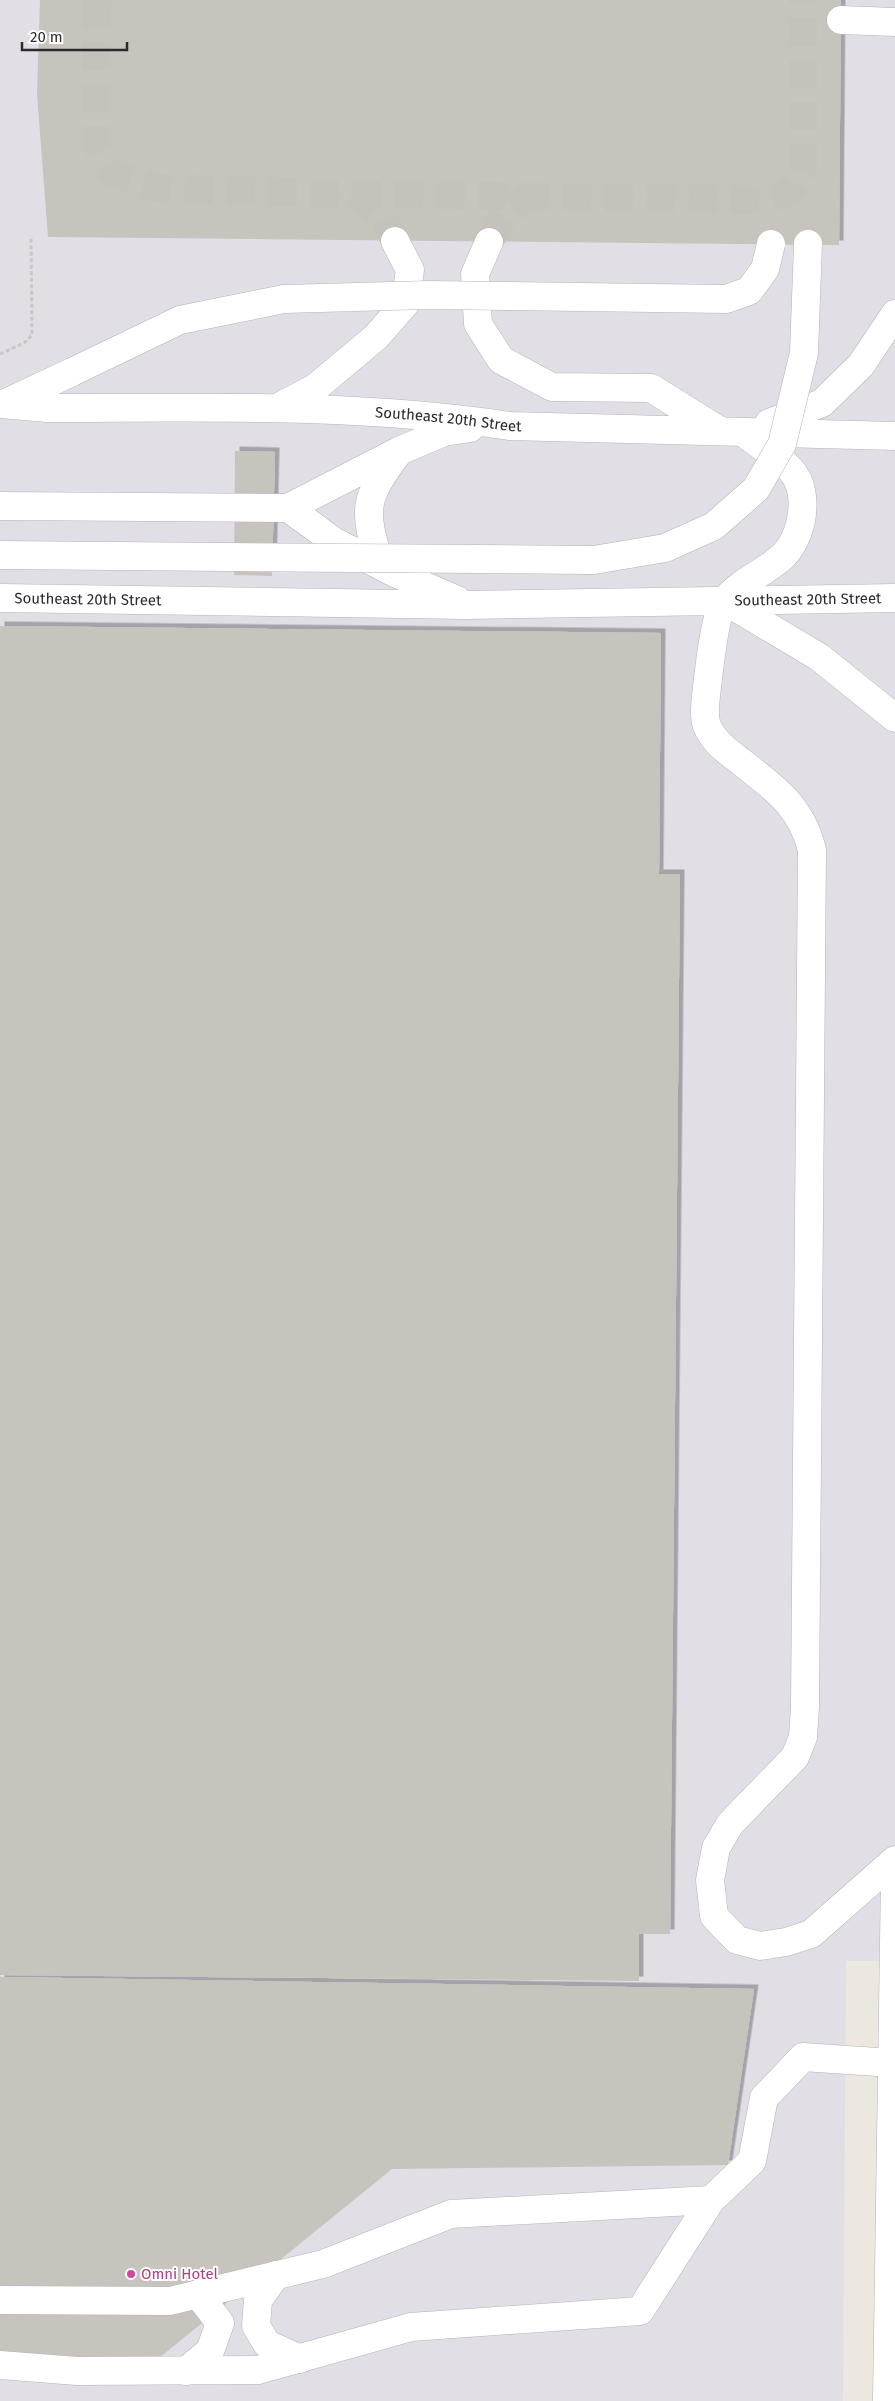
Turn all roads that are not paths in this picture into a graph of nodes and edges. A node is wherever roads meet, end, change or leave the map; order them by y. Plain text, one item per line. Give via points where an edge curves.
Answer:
1 (841, 20) dead end
2 (895, 22) edge
3 (395, 241) tunnel mouth
4 (489, 242) tunnel mouth
5 (771, 244) dead end
6 (808, 244) dead end
7 (895, 314) edge
8 (2, 404) edge
9 (277, 409) junction
10 (509, 426) junction
11 (733, 432) junction
12 (895, 436) edge
13 (399, 451) junction
14 (0, 506) edge
15 (288, 508) junction
16 (0, 555) edge
17 (380, 565) junction
18 (0, 598) edge
19 (895, 598) edge
20 (724, 601) junction
21 (467, 605) junction
22 (895, 718) edge
23 (895, 1860) edge
24 (895, 1878) edge
25 (894, 2000) edge
26 (892, 2063) junction
27 (711, 2200) junction
28 (276, 2275) junction
29 (198, 2294) junction
30 (0, 2300) edge
31 (300, 2359) junction
32 (0, 2365) edge
33 (186, 2371) junction
34 (887, 2401) edge

1 - 2 street
3 - 9 street via 410,270 405,304 376,337 315,388
4 - 11 street via 475,274 478,324 501,360 552,386 651,388
5 - 8 street, bridge via 765,269 749,291 726,299 428,295 284,300 180,320
6 - 16 street, bridge via 804,353 782,444 749,496 714,526 665,548 594,560
7 - 11 street via 861,365 822,403
8 - 9 street, Southeast 20th Street via 48,408
9 - 10 street, Southeast 20th Street via 338,409 464,419
10 - 11 street, Southeast 20th Street
10 - 13 street via 444,432
11 - 12 street, Southeast 20th Street
11 - 20 street via 793,472 801,493 803,515 798,537 783,556
13 - 15 street
13 - 17 street via 379,478 371,497 368,519
14 - 15 street
15 - 17 street via 335,542
17 - 21 street
18 - 21 street, Southeast 20th Street
19 - 20 street, Southeast 20th Street
20 - 21 street, Southeast 20th Street
20 - 22 street via 819,657
20 - 23 street via 711,650 707,725 721,746 776,790 793,808 807,828 812,850 803,1737 795,1757 730,1824 716,1848 710,1880 714,1916 737,1940 760,1946 786,1942 811,1934
24 - 25 street
25 - 26 street
26 - 27 street via 803,2057 764,2098 752,2161
26 - 34 street
27 - 28 street via 451,2214 323,2264
27 - 31 street via 640,2311 411,2327
28 - 29 street
28 - 31 street via 258,2300 256,2326 267,2344
29 - 30 street via 170,2301
29 - 33 street via 220,2323 210,2351
31 - 33 street via 258,2370
32 - 33 street via 77,2370

